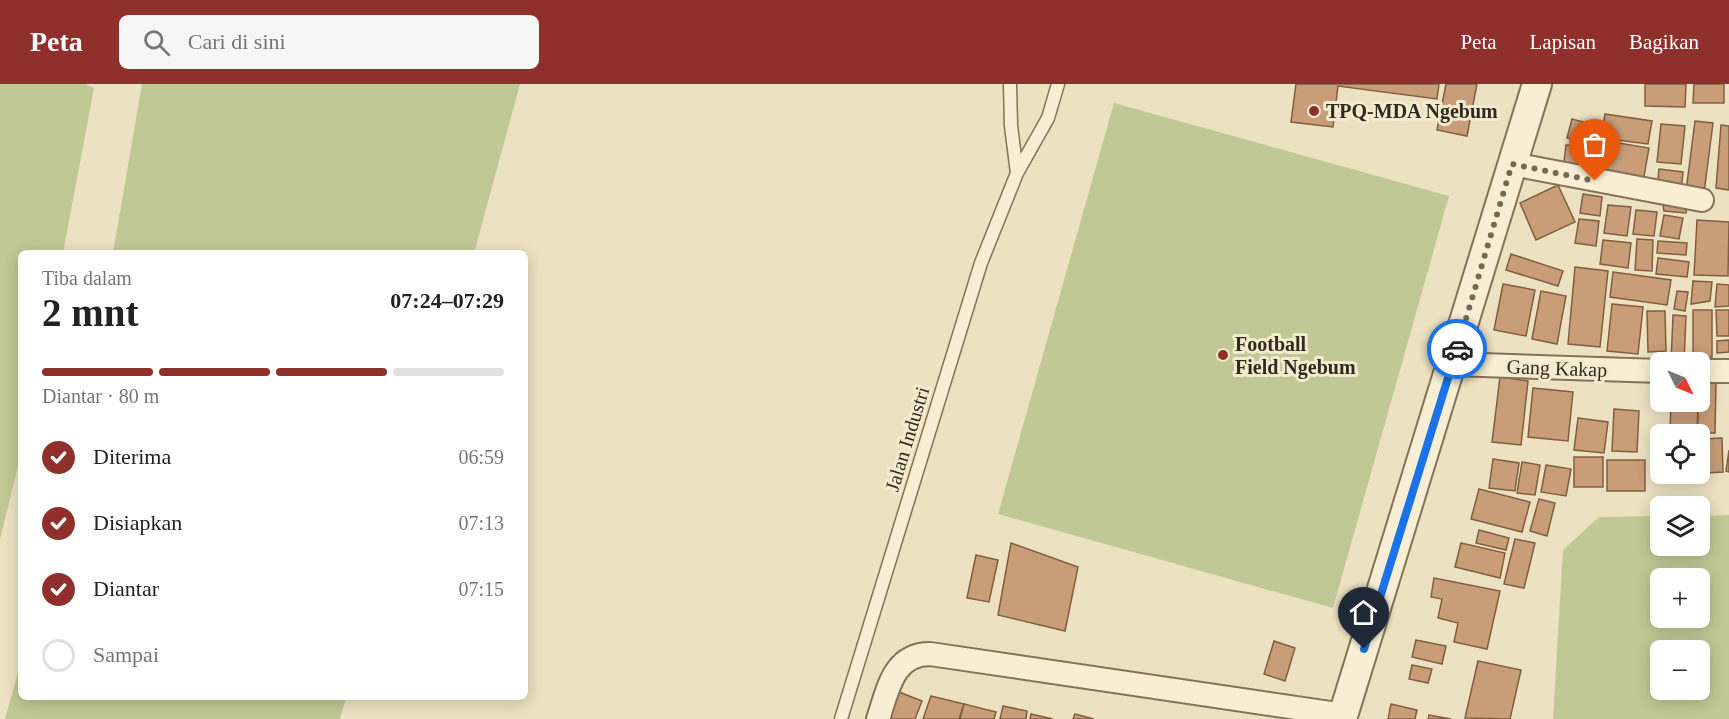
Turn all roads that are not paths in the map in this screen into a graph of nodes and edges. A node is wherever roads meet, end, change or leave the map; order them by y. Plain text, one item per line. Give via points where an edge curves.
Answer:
1 (1010, 84) edge
2 (1058, 84) edge
3 (1537, 84) edge
4 (1512, 164) junction
5 (1017, 173) junction
6 (1702, 200) dead end
7 (1453, 364) junction
8 (1650, 371) edge
9 (1710, 371) edge
10 (1729, 371) edge
11 (1290, 713) edge
12 (1343, 717) edge
13 (841, 719) edge
14 (878, 719) edge

1 - 5 lane, Jalan Industri
2 - 5 lane, Jalan Industri via 1048,118
3 - 4 street
4 - 6 street
4 - 7 street
5 - 13 lane, Jalan Industri via 981,263
7 - 8 street, Gang Kakap
7 - 12 street
9 - 10 street
11 - 12 street
11 - 14 street via 917,654 905,659 896,673

